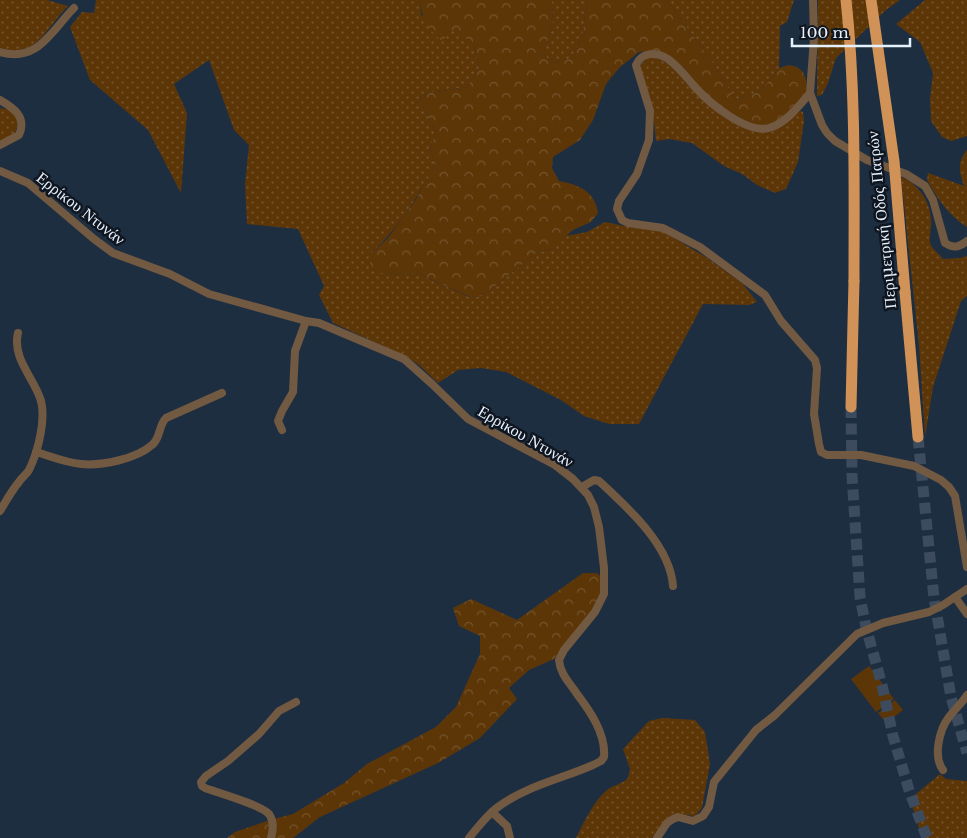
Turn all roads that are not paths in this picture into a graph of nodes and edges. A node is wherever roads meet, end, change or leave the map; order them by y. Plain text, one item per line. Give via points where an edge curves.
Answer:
1 (813, 0) edge
2 (846, 0) edge
3 (871, 0) edge
4 (74, 8) dead end
5 (0, 52) edge
6 (810, 93) junction
7 (0, 100) edge
8 (0, 145) edge
9 (0, 171) edge
10 (967, 241) edge
11 (306, 321) junction
12 (18, 333) dead end
13 (222, 394) dead end
14 (851, 407) tunnel mouth
15 (282, 430) dead end
16 (918, 437) tunnel mouth
17 (36, 452) junction
18 (582, 487) junction
19 (0, 511) edge
20 (967, 567) edge
21 (673, 586) dead end
22 (967, 589) edge
23 (956, 597) junction
24 (967, 614) edge
25 (967, 696) edge
26 (296, 702) dead end
27 (944, 770) dead end
28 (492, 812) junction
29 (271, 838) edge
30 (469, 838) edge
31 (510, 838) edge
32 (657, 838) edge

1 - 6 street
2 - 14 highway, Περιμετρική Οδός Πατρών, bridge via 854,128
3 - 16 highway, Περιμετρική Οδός Πατρών, bridge via 894,161
4 - 5 street via 37,48 17,55
6 - 10 street via 822,125 835,141 867,160 906,174 924,186 933,200 945,243 959,247
6 - 20 street via 794,111 771,128 759,129 747,126 721,110 667,58 644,55 636,65 650,111 649,140 637,174 617,209 622,220 628,223 663,228 700,247 765,295 781,322 815,360 814,414 822,452 827,455 861,455 914,466 942,480 955,496
7 - 8 street via 14,109 22,123 19,135
9 - 11 street, Ερρίκου Ντυνάν via 28,183 113,253 170,274 209,294
11 - 15 street via 296,351 293,392 278,421
11 - 18 street, Ερρίκου Ντυνάν via 319,323 404,359 468,419 543,458
12 - 17 street via 18,353 42,403
13 - 17 street via 166,418 154,444 126,459 82,464
17 - 19 street via 28,471
18 - 21 street via 594,480 599,481 623,503 659,546 672,573
18 - 28 street, Ερρίκου Ντυνάν via 597,519 605,589 596,612 559,660 563,674 596,725 604,757 593,765 524,792
22 - 23 street
23 - 24 street
23 - 32 street via 929,612 883,623 857,634 776,715 756,730 714,782 709,807 703,816 693,821 673,818
25 - 27 street via 942,730 938,756
26 - 29 street via 279,711 259,734 202,782 205,788 269,814
28 - 30 street, Ερρίκου Ντυνάν
28 - 31 street via 507,826

